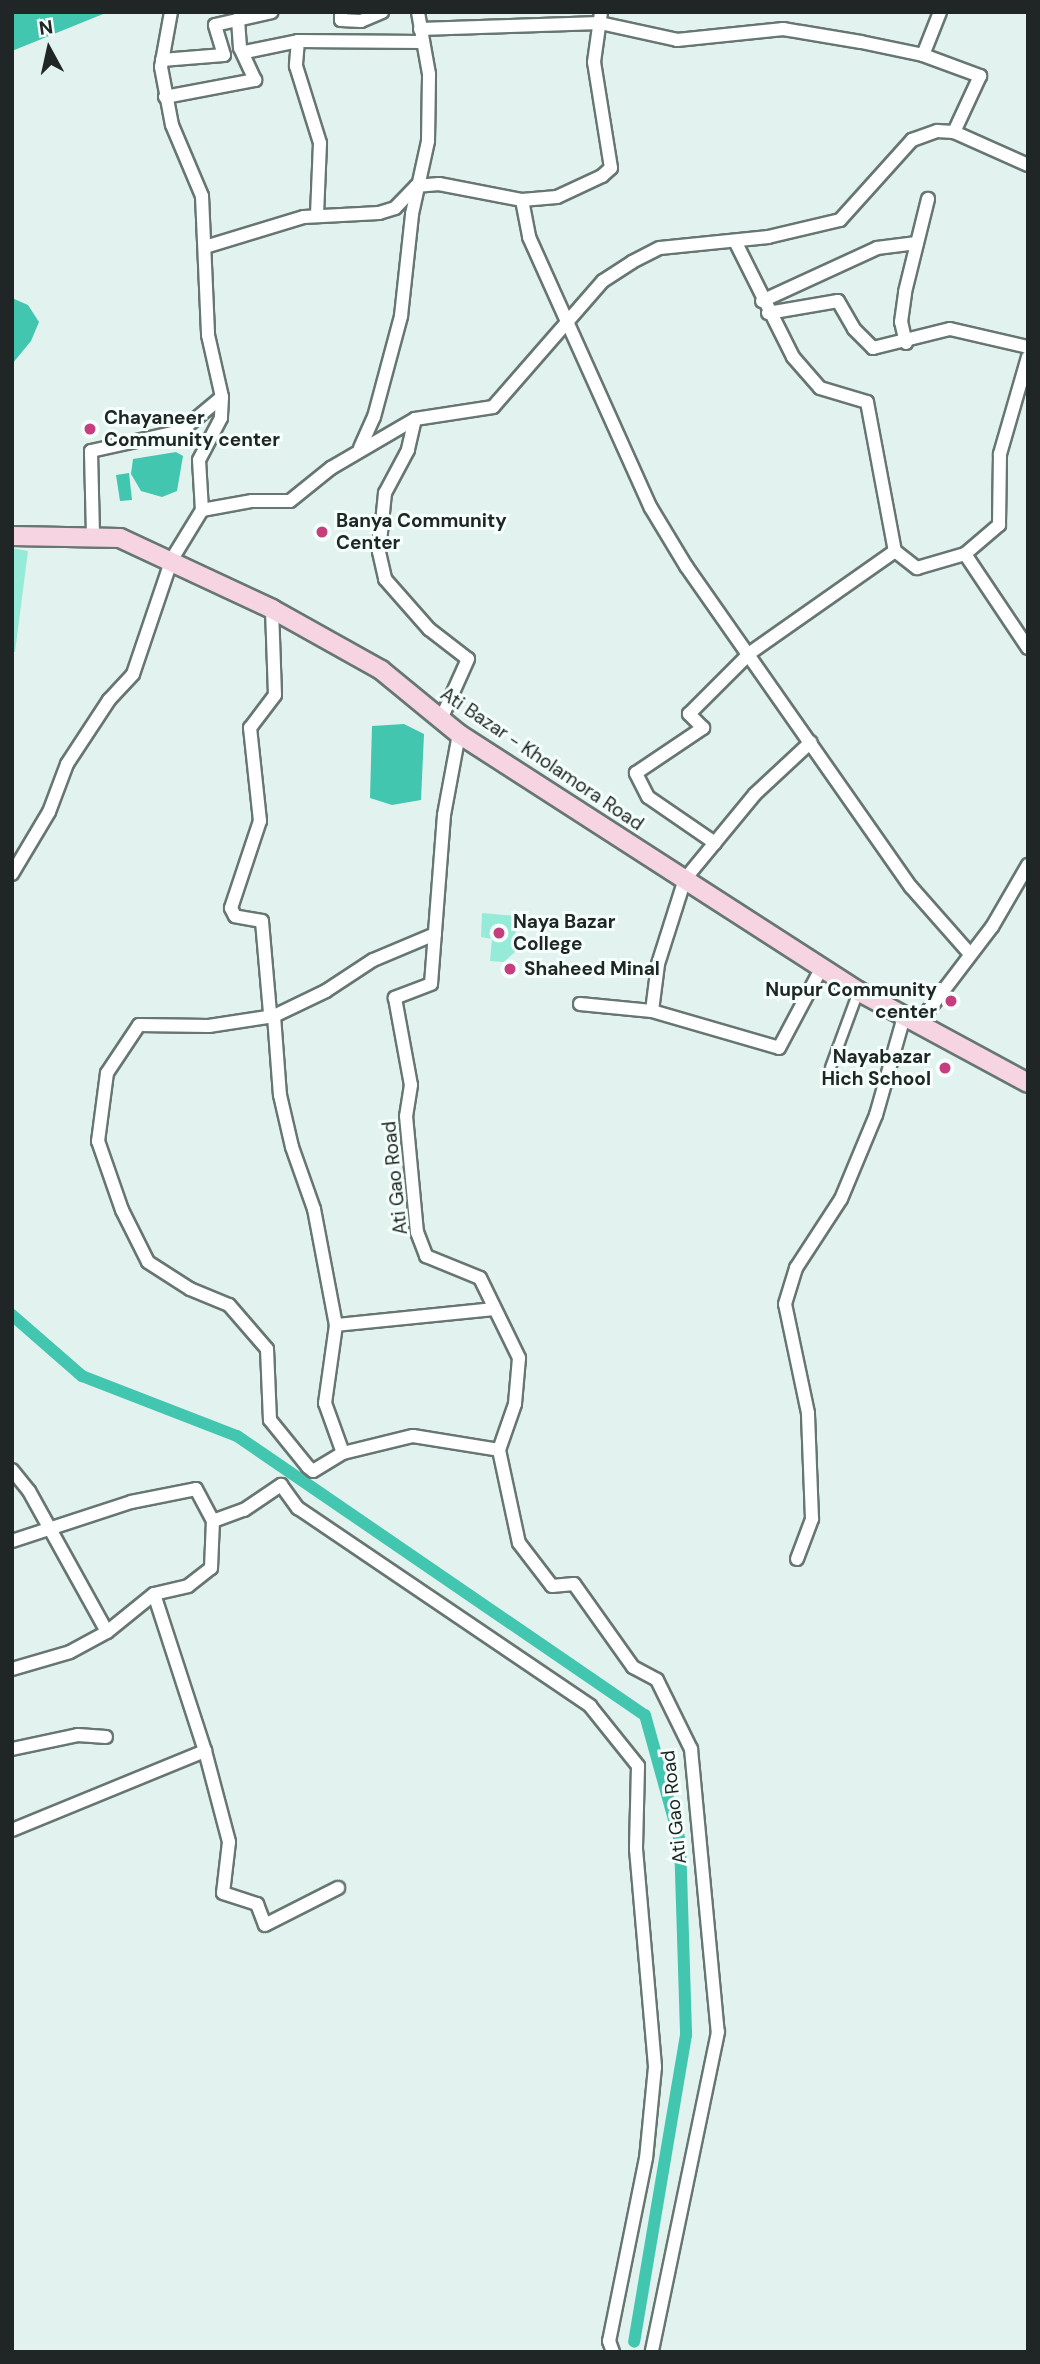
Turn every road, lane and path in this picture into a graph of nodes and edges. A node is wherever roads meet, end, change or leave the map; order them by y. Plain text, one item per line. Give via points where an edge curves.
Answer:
1 (171, 12) edge
2 (272, 12) edge
3 (341, 12) edge
4 (382, 12) edge
5 (418, 12) edge
6 (940, 12) edge
7 (600, 18) edge
8 (238, 19) junction
9 (421, 35) junction
10 (298, 41) junction
11 (245, 52) junction
12 (923, 55) junction
13 (162, 61) junction
14 (164, 97) junction
15 (954, 132) junction
16 (1028, 165) edge
17 (416, 186) junction
18 (522, 200) junction
19 (928, 200) dead end
20 (317, 216) junction
21 (735, 241) junction
22 (917, 243) junction
23 (205, 247) junction
24 (765, 307) junction
25 (569, 326) junction
26 (906, 343) junction
27 (1028, 347) edge
28 (1028, 357) edge
29 (222, 397) junction
30 (415, 419) junction
31 (360, 449) junction
32 (202, 510) junction
33 (93, 534) junction
34 (12, 536) edge
35 (895, 551) junction
36 (965, 554) junction
37 (172, 559) junction
38 (272, 610) junction
39 (1028, 648) edge
40 (751, 653) junction
41 (441, 719) junction
42 (459, 734) junction
43 (811, 742) junction
44 (715, 843) junction
45 (1026, 872) edge
46 (12, 874) edge
47 (685, 879) junction
48 (435, 934) junction
49 (970, 954) junction
50 (822, 967) junction
51 (858, 990) junction
52 (580, 1004) dead end
53 (652, 1011) junction
54 (272, 1015) junction
55 (911, 1020) junction
56 (830, 1067) dead end
57 (1028, 1083) edge
58 (493, 1309) junction
59 (336, 1325) junction
60 (499, 1450) junction
61 (343, 1453) junction
62 (12, 1470) edge
63 (213, 1521) junction
64 (46, 1528) junction
65 (12, 1541) edge
66 (797, 1559) dead end
67 (154, 1594) junction
68 (107, 1632) junction
69 (12, 1669) edge
70 (106, 1737) dead end
71 (12, 1749) edge
72 (205, 1751) junction
73 (12, 1830) edge
74 (338, 1888) dead end
75 (613, 2352) edge
76 (652, 2352) edge

1 - 13 street
2 - 8 street
3 - 4 street via 341,20 361,21
5 - 9 street
6 - 12 street
7 - 9 street
7 - 12 street via 677,40 783,29
7 - 18 street via 594,62 611,168 557,197
8 - 11 street via 240,48
8 - 13 street via 215,24 224,55
9 - 10 street
9 - 17 street via 429,74 428,141
10 - 11 street
10 - 20 street via 296,66 320,144
11 - 14 street via 255,80
12 - 15 street via 979,76
13 - 14 street
14 - 23 street via 202,196
15 - 16 street
15 - 21 street via 937,131 912,140 840,220
17 - 18 street via 439,184
17 - 20 street via 394,208 379,213
17 - 31 street via 401,316 374,416
18 - 25 street via 529,237
19 - 22 street
20 - 23 street
21 - 24 street
21 - 25 street via 651,253 603,281
22 - 24 street via 877,248
22 - 26 street via 901,322
23 - 29 street via 208,335
24 - 26 street via 838,301 873,348
24 - 35 street via 793,357 820,388 867,402
25 - 30 street via 493,407
25 - 40 street via 650,508 686,566
26 - 27 street via 950,329
28 - 36 street via 1000,454 999,525
29 - 32 street via 221,418 199,460
29 - 33 street via 181,431 91,451
30 - 31 street
30 - 41 street via 408,450 385,493 379,552 385,579 429,629 468,659
31 - 32 street via 290,501 253,501
32 - 37 street
33 - 34 main road, Ati Bazar - Kholamora Road
33 - 37 main road, Ati Bazar - Kholamora Road via 120,538
35 - 36 street via 917,568
35 - 40 street
36 - 39 street
37 - 38 main road, Ati Bazar - Kholamora Road
37 - 46 street via 133,674 109,700 67,764 49,812
38 - 41 main road, Ati Bazar - Kholamora Road via 381,670
38 - 54 street via 275,695 250,728 260,821 231,908 234,916 262,921
40 - 43 street
40 - 44 street via 689,714 703,728 636,773 648,797
41 - 42 main road, Ati Bazar - Kholamora Road
42 - 47 main road, Ati Bazar - Kholamora Road
42 - 48 street via 444,815
43 - 44 street via 755,794
43 - 49 street via 911,887
44 - 47 street
45 - 49 street
47 - 50 main road, Ati Bazar - Kholamora Road
47 - 53 street via 658,964
48 - 54 street via 373,960 315,997
48 - 58 street, Ati Gao Road via 432,984 395,998 411,1086 406,1115 417,1233 426,1256 480,1278
49 - 55 street
50 - 51 main road, Ati Bazar - Kholamora Road
50 - 53 street via 779,1048
51 - 55 main road, Ati Bazar - Kholamora Road
51 - 56 street
52 - 53 street
54 - 59 street via 280,1095 314,1209
54 - 61 street via 209,1026 139,1025 107,1073 99,1141 122,1210 148,1262 190,1289 229,1305 267,1349 271,1420 313,1471
55 - 57 main road, Ati Bazar - Kholamora Road
55 - 66 street via 841,1199 796,1268 785,1304 808,1413 812,1518
58 - 59 street
58 - 60 street, Ati Gao Road via 519,1358 515,1404
59 - 61 street via 325,1403
60 - 61 street via 413,1436
60 - 76 street, Ati Gao Road via 519,1543 552,1586 574,1584 634,1667 657,1680 691,1749 718,2032
62 - 64 street via 29,1491
63 - 64 street via 196,1489 131,1502
63 - 67 street via 211,1568 188,1586
63 - 75 street via 244,1510 281,1485 298,1508 590,1706 638,1766 636,1849 655,2067 646,2158 609,2341
64 - 65 street
64 - 68 street
67 - 68 street
67 - 72 street
68 - 69 street via 70,1652
70 - 71 street via 78,1735
72 - 73 street
72 - 74 street via 229,1842 223,1893 257,1904 265,1925

